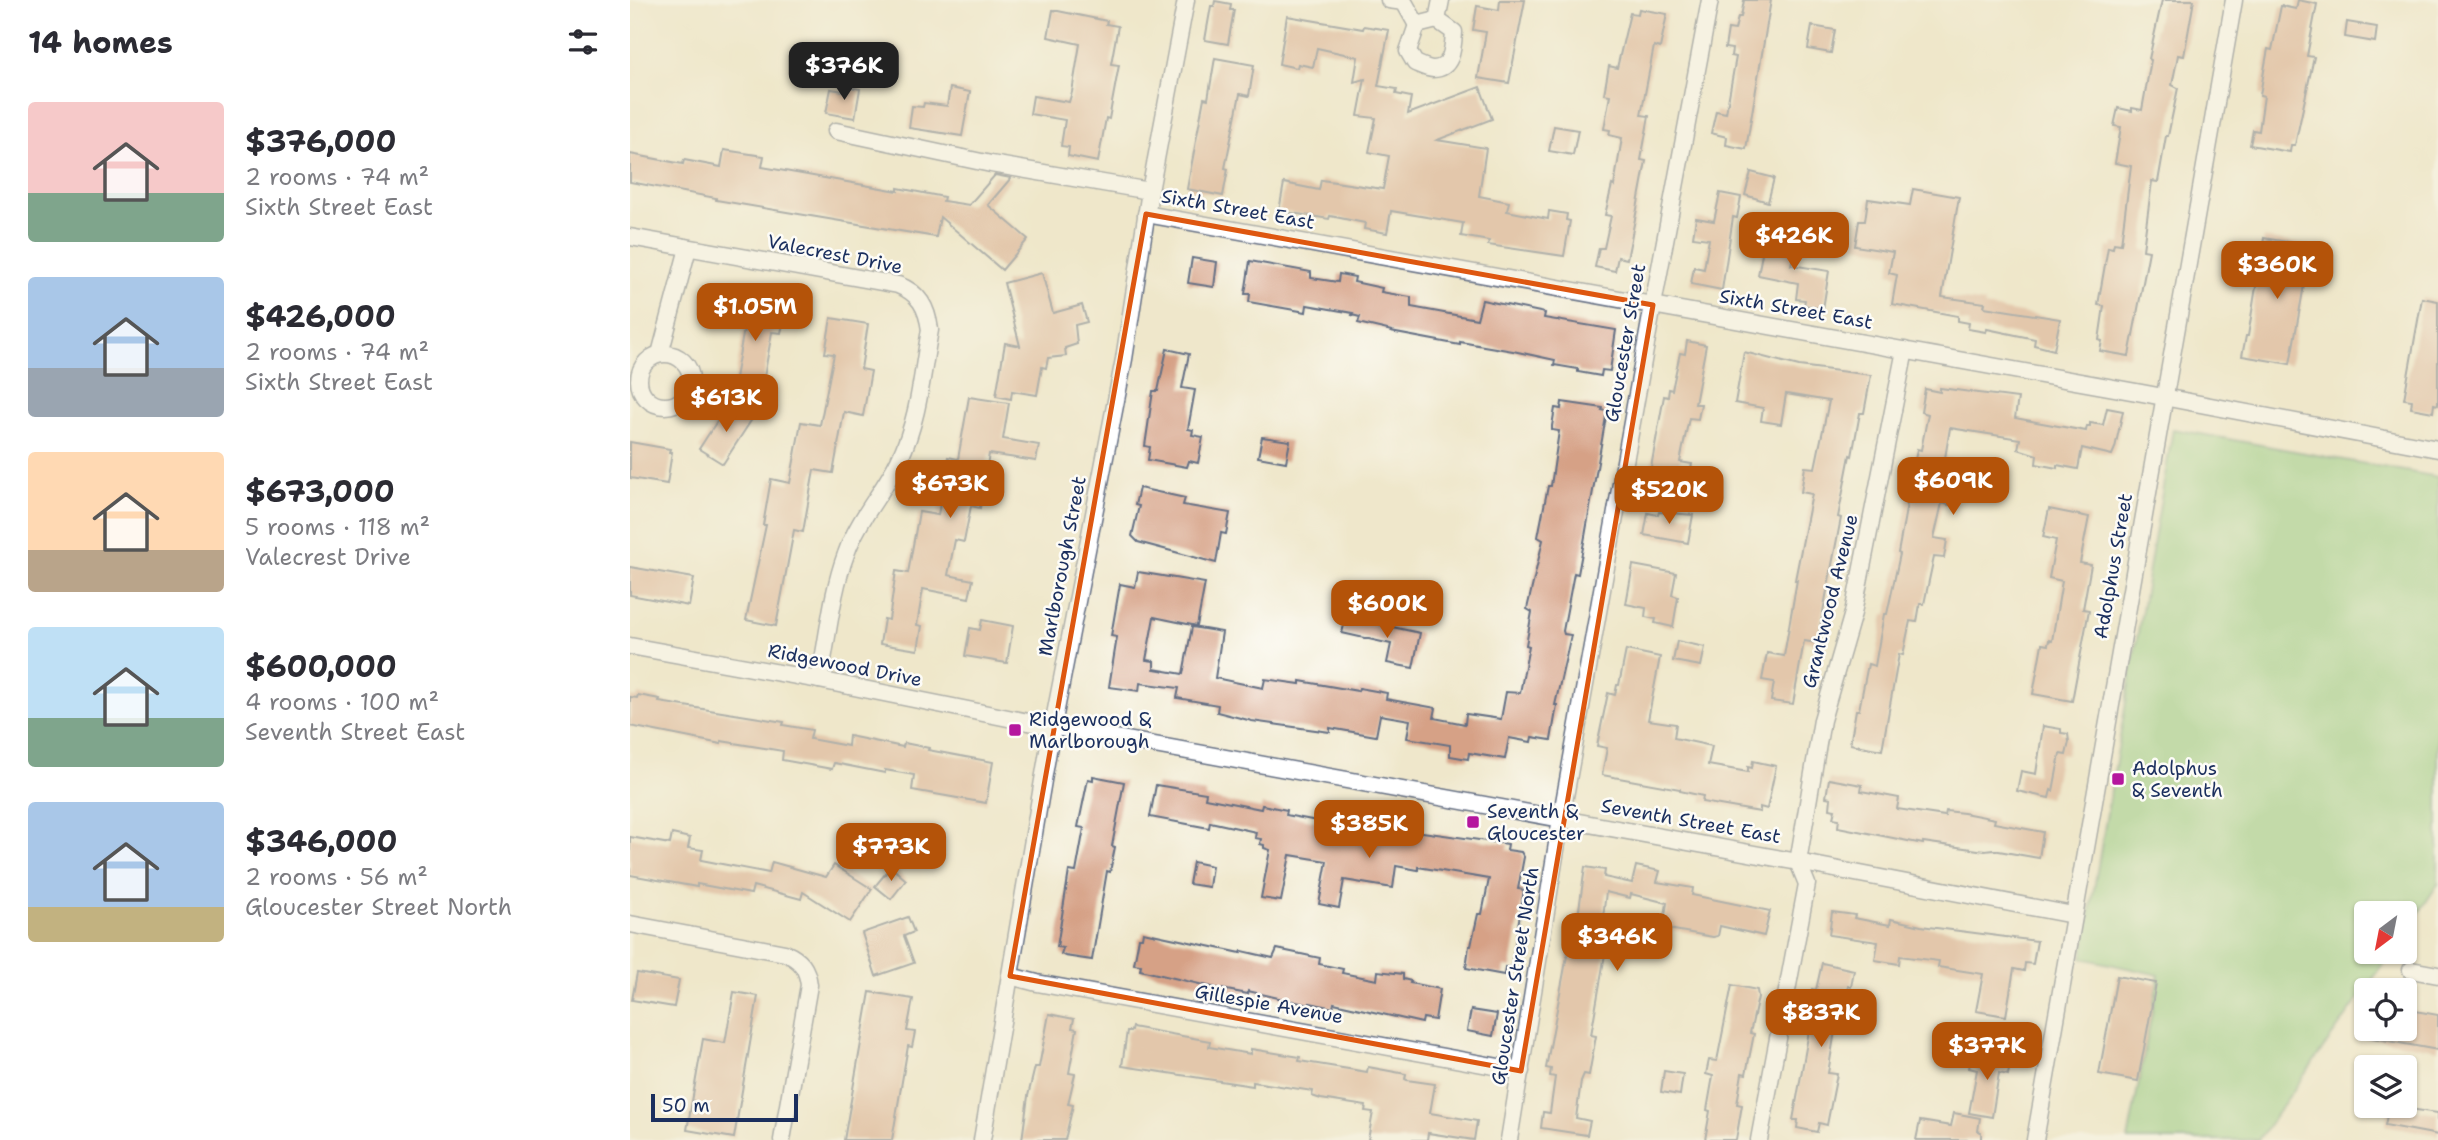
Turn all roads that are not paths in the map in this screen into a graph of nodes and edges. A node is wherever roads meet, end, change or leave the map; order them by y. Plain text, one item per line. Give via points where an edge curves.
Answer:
1 (1185, 0) edge
2 (1389, 0) edge
3 (1441, 0) edge
4 (1710, 0) edge
5 (2234, 0) edge
6 (1437, 20) junction
7 (1417, 25) junction
8 (836, 131) dead end
9 (1150, 191) junction
10 (1146, 214) junction
11 (630, 237) edge
12 (688, 248) junction
13 (1653, 305) junction
14 (1905, 350) junction
15 (660, 354) dead end
16 (2164, 397) junction
17 (2438, 449) edge
18 (630, 646) edge
19 (820, 680) junction
20 (1052, 726) junction
21 (1561, 819) junction
22 (1798, 862) junction
23 (2073, 915) junction
24 (630, 924) edge
25 (2411, 970) dead end
26 (2438, 975) edge
27 (1010, 976) junction
28 (1521, 1071) junction
29 (782, 1140) edge
30 (982, 1140) edge
31 (1510, 1140) edge
32 (1759, 1140) edge
33 (2035, 1140) edge

1 - 9 street, Marlborough Street
2 - 7 street via 1404,2
3 - 6 street
4 - 13 street, Gloucester Street
5 - 16 street, Adolphus Street
6 - 7 street
6 - 7 street via 1454,32 1453,54 1433,69 1415,63 1408,51
8 - 9 street, Sixth Street East
9 - 10 street, Marlborough Street
10 - 13 street, Sixth Street East
10 - 20 street, Marlborough Street via 1124,359
11 - 12 street, Valecrest Drive
12 - 15 street
12 - 19 street, Valecrest Drive via 898,285 914,292 928,314 930,330 909,436 846,554
13 - 14 street, Sixth Street East
13 - 21 street, Gloucester Street
14 - 16 street, Sixth Street East
14 - 22 street, Grantwood Avenue via 1853,614 1822,720
16 - 17 street, Sixth Street East
16 - 23 street, Adolphus Street
18 - 19 street, Ridgewood Drive
19 - 20 street, Ridgewood Drive
20 - 21 street, Seventh Street East
20 - 27 street, Marlborough Street
21 - 22 street, Seventh Street East
21 - 28 street, Gloucester Street North
22 - 23 street, Seventh Street East
22 - 32 street via 1807,884
23 - 33 street, Adolphus Street
24 - 29 street via 785,953 797,958 807,971 809,985
25 - 26 street
27 - 28 street, Gillespie Avenue
27 - 30 street, Marlborough Street
28 - 31 street, Gloucester Street North

